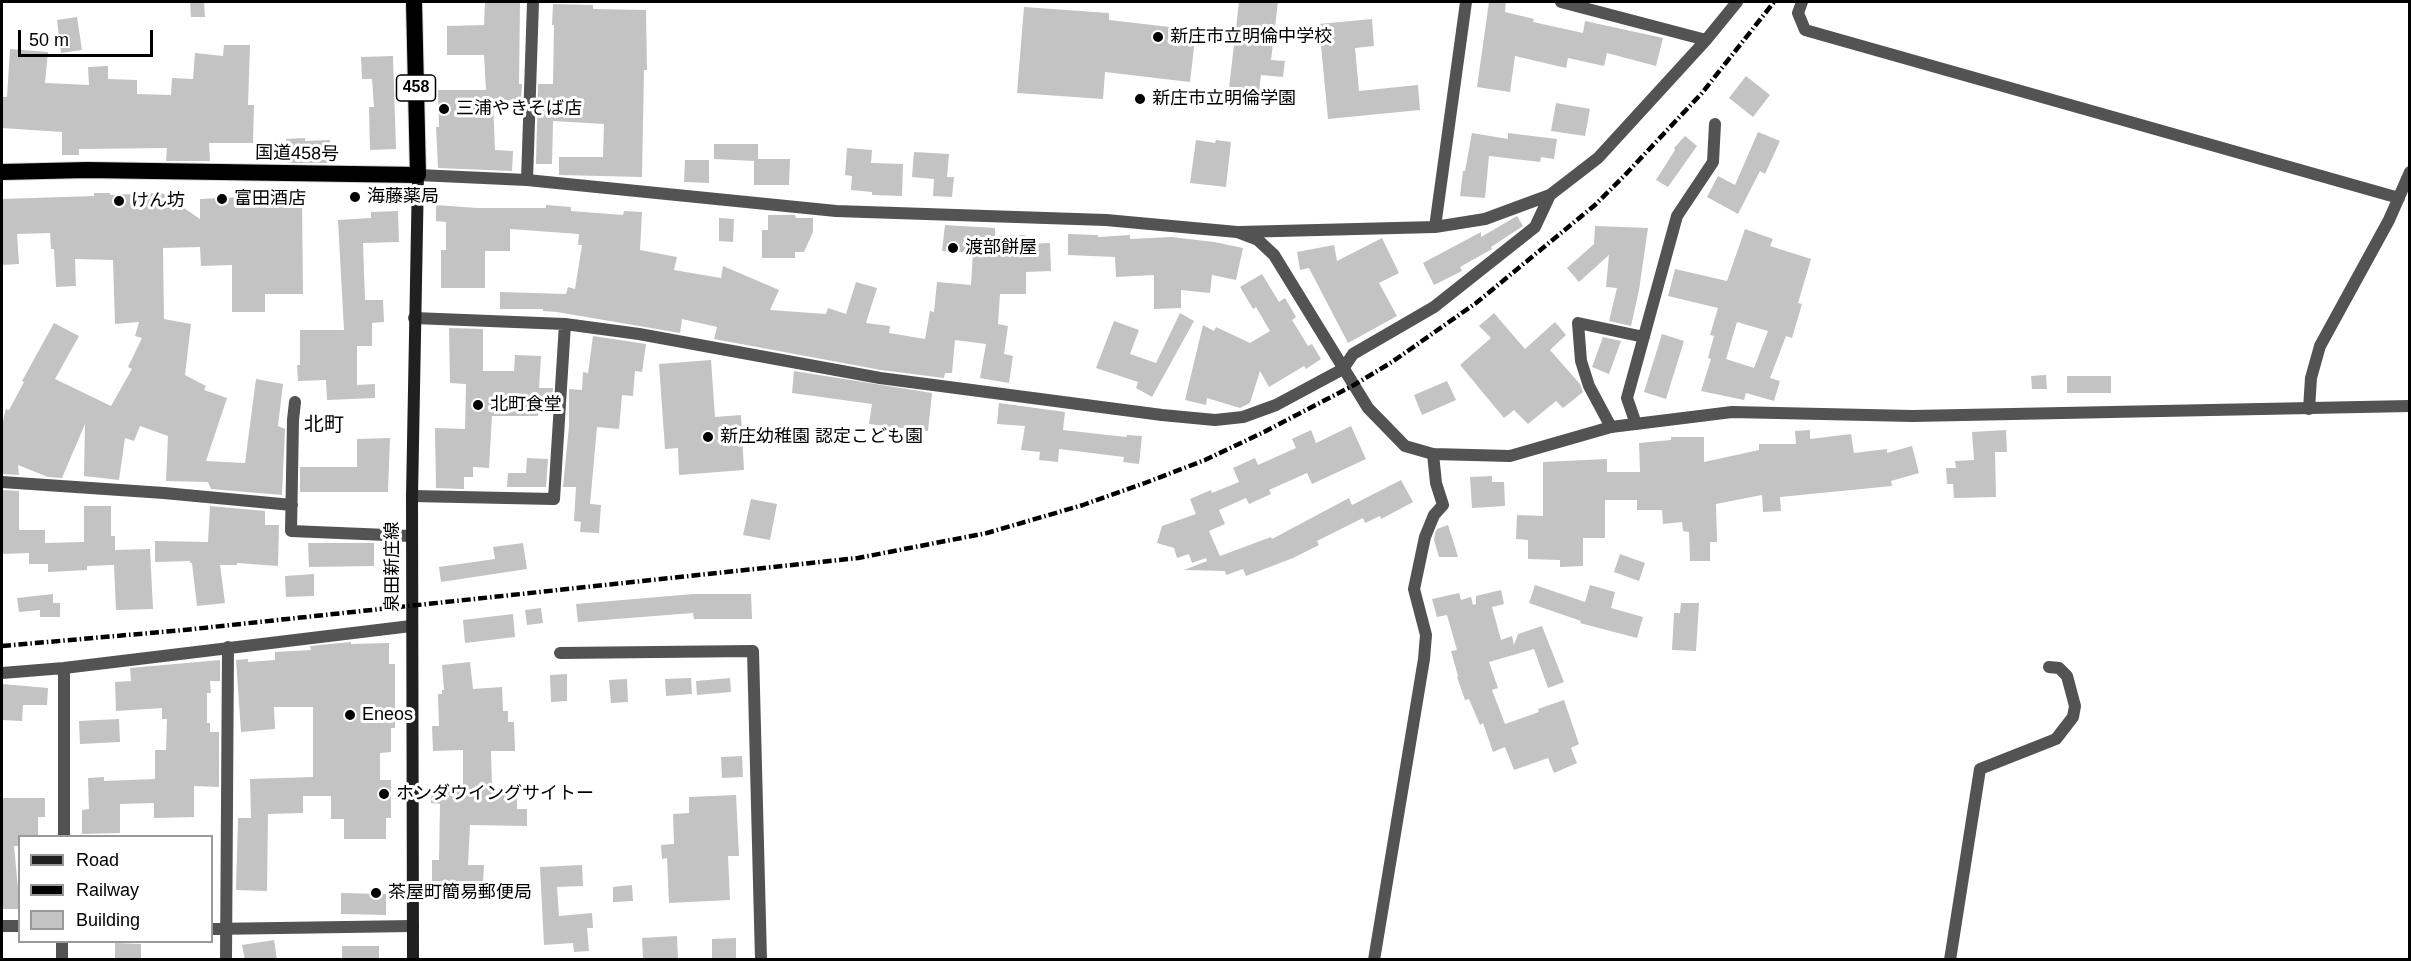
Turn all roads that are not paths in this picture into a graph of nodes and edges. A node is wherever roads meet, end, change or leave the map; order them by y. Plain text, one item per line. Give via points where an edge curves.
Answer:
1 (414, 2) edge
2 (533, 2) edge
3 (1466, 2) edge
4 (1561, 2) edge
5 (1737, 2) edge
6 (1802, 2) edge
7 (1609, 8) edge
8 (1706, 40) junction
9 (1714, 124) dead end
10 (2, 171) edge
11 (2409, 172) edge
12 (418, 175) junction
13 (527, 180) junction
14 (1550, 195) junction
15 (2399, 198) junction
16 (1435, 227) junction
17 (1238, 232) junction
18 (414, 318) junction
19 (565, 324) junction
20 (1644, 337) junction
21 (1343, 369) junction
22 (295, 402) dead end
23 (2409, 406) edge
24 (2308, 409) junction
25 (1636, 424) junction
26 (1611, 427) junction
27 (1433, 454) junction
28 (2, 482) edge
29 (412, 496) junction
30 (292, 505) junction
31 (411, 536) junction
32 (411, 626) junction
33 (228, 647) junction
34 (560, 653) dead end
35 (2049, 667) dead end
36 (64, 669) junction
37 (2, 673) edge
38 (64, 835) edge
39 (2, 926) edge
40 (18, 926) edge
41 (412, 926) junction
42 (213, 928) edge
43 (226, 929) junction
44 (62, 943) edge
45 (62, 960) edge
46 (226, 960) edge
47 (412, 960) edge
48 (761, 960) edge
49 (1374, 960) edge
50 (1950, 960) edge

1 - 12 highway, 458
2 - 13 street
3 - 16 street
4 - 7 street
5 - 8 street
6 - 15 street via 1798,13 1805,30
7 - 8 street
8 - 14 street via 1598,158
9 - 20 street via 1713,162 1677,216
10 - 12 highway, 国道458号
11 - 15 street
12 - 13 street
12 - 18 main road, 泉田新庄線
13 - 17 street via 836,211 1106,220
14 - 16 street via 1485,219
14 - 21 street via 1534,227 1434,307 1353,354
15 - 24 street via 2320,346
16 - 17 street
17 - 21 street via 1258,240 1274,255
18 - 19 street
18 - 29 main road, 泉田新庄線
19 - 21 street via 880,378 1215,420 1243,417 1276,405
19 - 29 street via 554,499
20 - 25 street via 1627,398
20 - 26 street via 1578,323 1581,361 1589,386
21 - 27 street via 1368,408 1405,446
22 - 30 street
23 - 24 street
24 - 25 street via 1914,416 1732,412
25 - 26 street
26 - 27 street via 1510,456
27 - 49 street via 1443,505 1425,537 1414,589 1426,635 1424,659
28 - 30 street
29 - 31 main road, 泉田新庄線
30 - 31 street via 291,531
31 - 32 main road, 泉田新庄線
32 - 33 street
32 - 41 main road, 泉田新庄線
33 - 36 street
33 - 43 street
34 - 48 street via 753,651
35 - 50 street via 2060,668 2067,676 2075,706 2073,717 2056,739 1980,769
36 - 37 street
36 - 38 street
39 - 40 street
41 - 43 street
41 - 47 main road, 泉田新庄線
42 - 43 street
43 - 46 street
44 - 45 street

